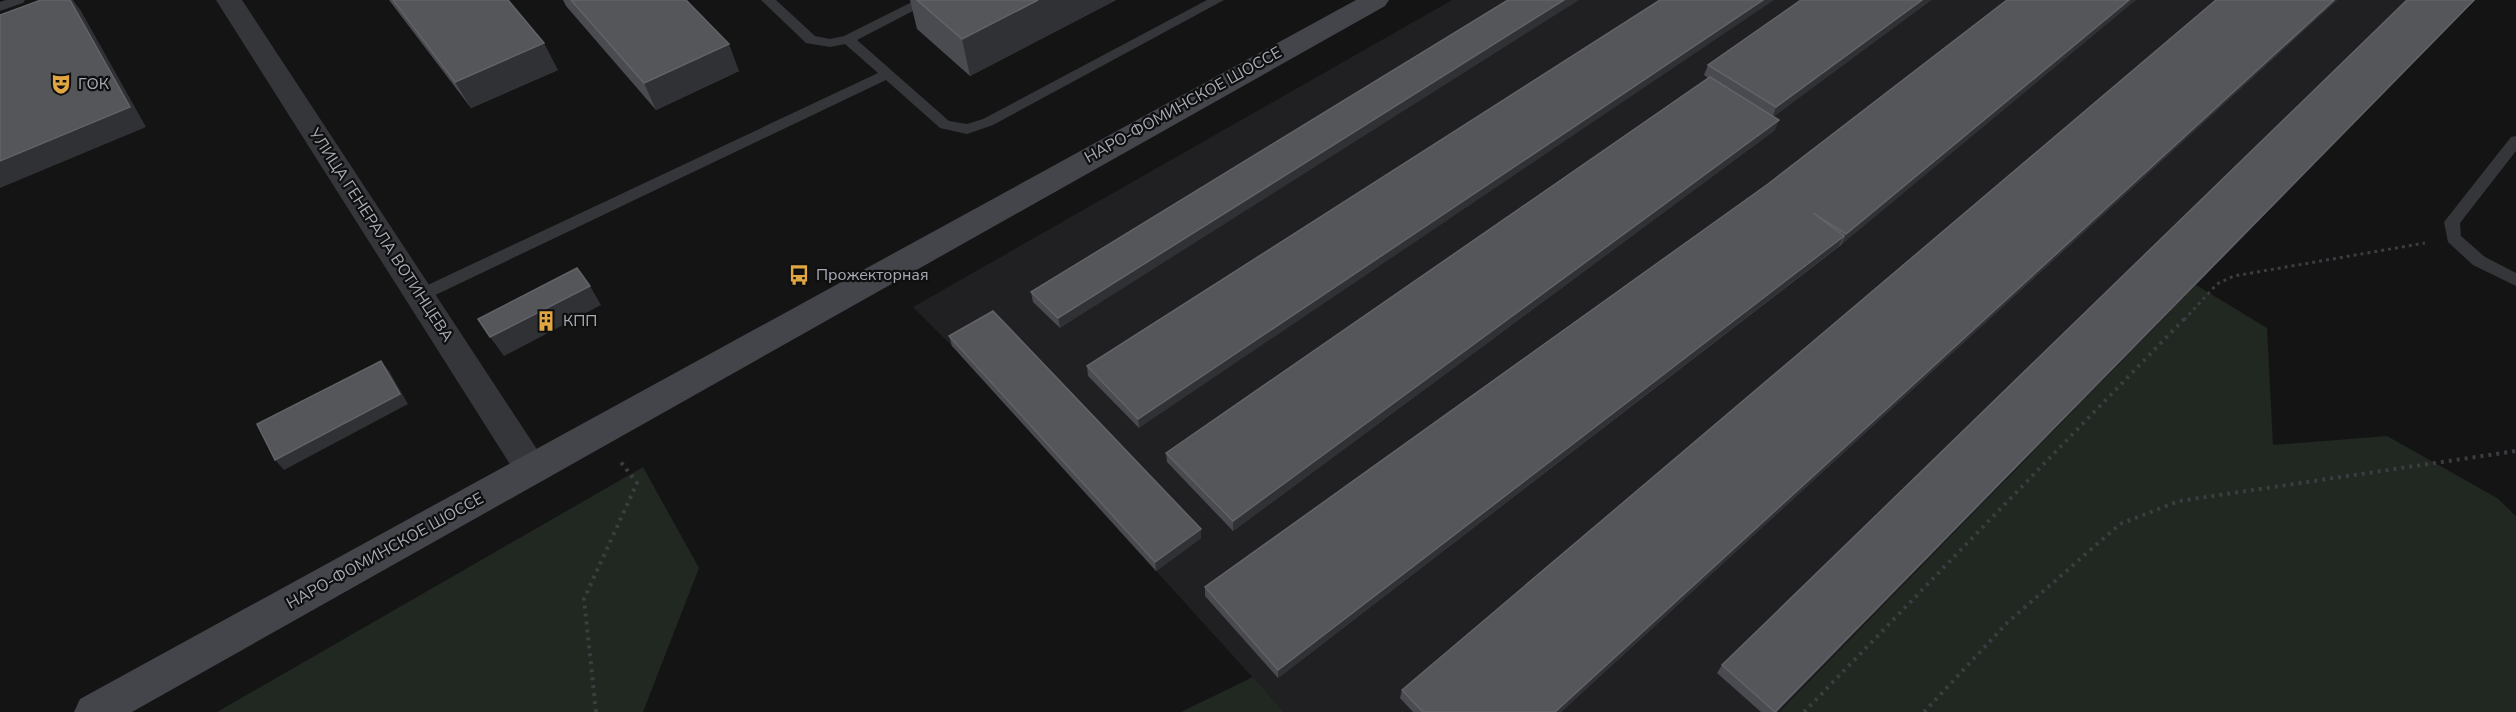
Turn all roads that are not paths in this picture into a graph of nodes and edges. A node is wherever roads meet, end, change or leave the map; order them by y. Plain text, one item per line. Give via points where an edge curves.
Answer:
1 (18, 0) edge
2 (229, 0) edge
3 (768, 0) edge
4 (927, 0) edge
5 (1217, 0) edge
6 (1376, 0) edge
7 (0, 7) edge
8 (848, 39) junction
9 (888, 74) junction
10 (2516, 141) edge
11 (2516, 280) edge
12 (421, 295) junction
13 (532, 470) junction
14 (94, 712) edge

1 - 7 lane
2 - 12 street, УЛИЦА ГЕНЕРАЛА ВОТИНЦЕВА
3 - 8 lane via 811,40 830,43
4 - 8 lane
5 - 9 lane via 988,122 967,129 945,124
6 - 13 main road, НАРО-ФОМИНСКОЕ ШОССЕ
8 - 9 lane
9 - 12 lane
10 - 11 lane via 2452,222 2453,238 2479,261
12 - 13 street, УЛИЦА ГЕНЕРАЛА ВОТИНЦЕВА
13 - 14 main road, НАРО-ФОМИНСКОЕ ШОССЕ

